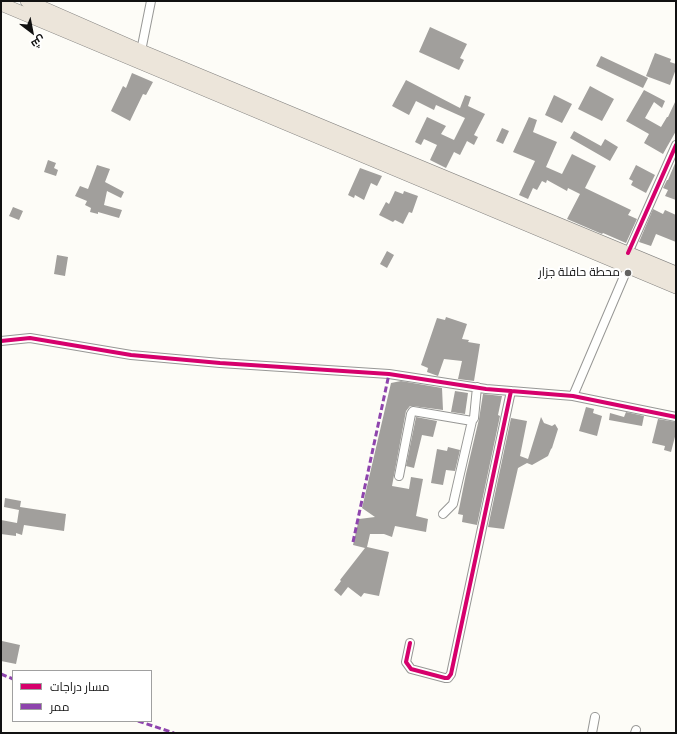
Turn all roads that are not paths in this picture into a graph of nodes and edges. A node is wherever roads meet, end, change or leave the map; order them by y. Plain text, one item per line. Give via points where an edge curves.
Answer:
1 (27, 1) edge
2 (151, 1) edge
3 (1, 4) edge
4 (141, 51) junction
5 (676, 145) edge
6 (628, 252) junction
7 (628, 267) junction
8 (676, 273) edge
9 (676, 287) edge
10 (1, 341) edge
11 (477, 387) junction
12 (511, 390) junction
13 (574, 396) junction
14 (676, 417) edge
15 (472, 421) junction
16 (399, 476) dead end
17 (443, 514) dead end
18 (410, 643) dead end
19 (595, 717) dead end
20 (592, 733) edge

1 - 4 highway
2 - 4 street
3 - 7 highway
4 - 6 highway
5 - 6 street
6 - 8 highway
7 - 9 highway
7 - 13 street
10 - 11 street via 30,338 131,355 389,374
11 - 12 street
11 - 15 street
12 - 13 street
12 - 18 street via 451,674 448,678 411,669 406,662
13 - 14 street
15 - 16 street via 413,411
15 - 17 street via 452,504
19 - 20 street

